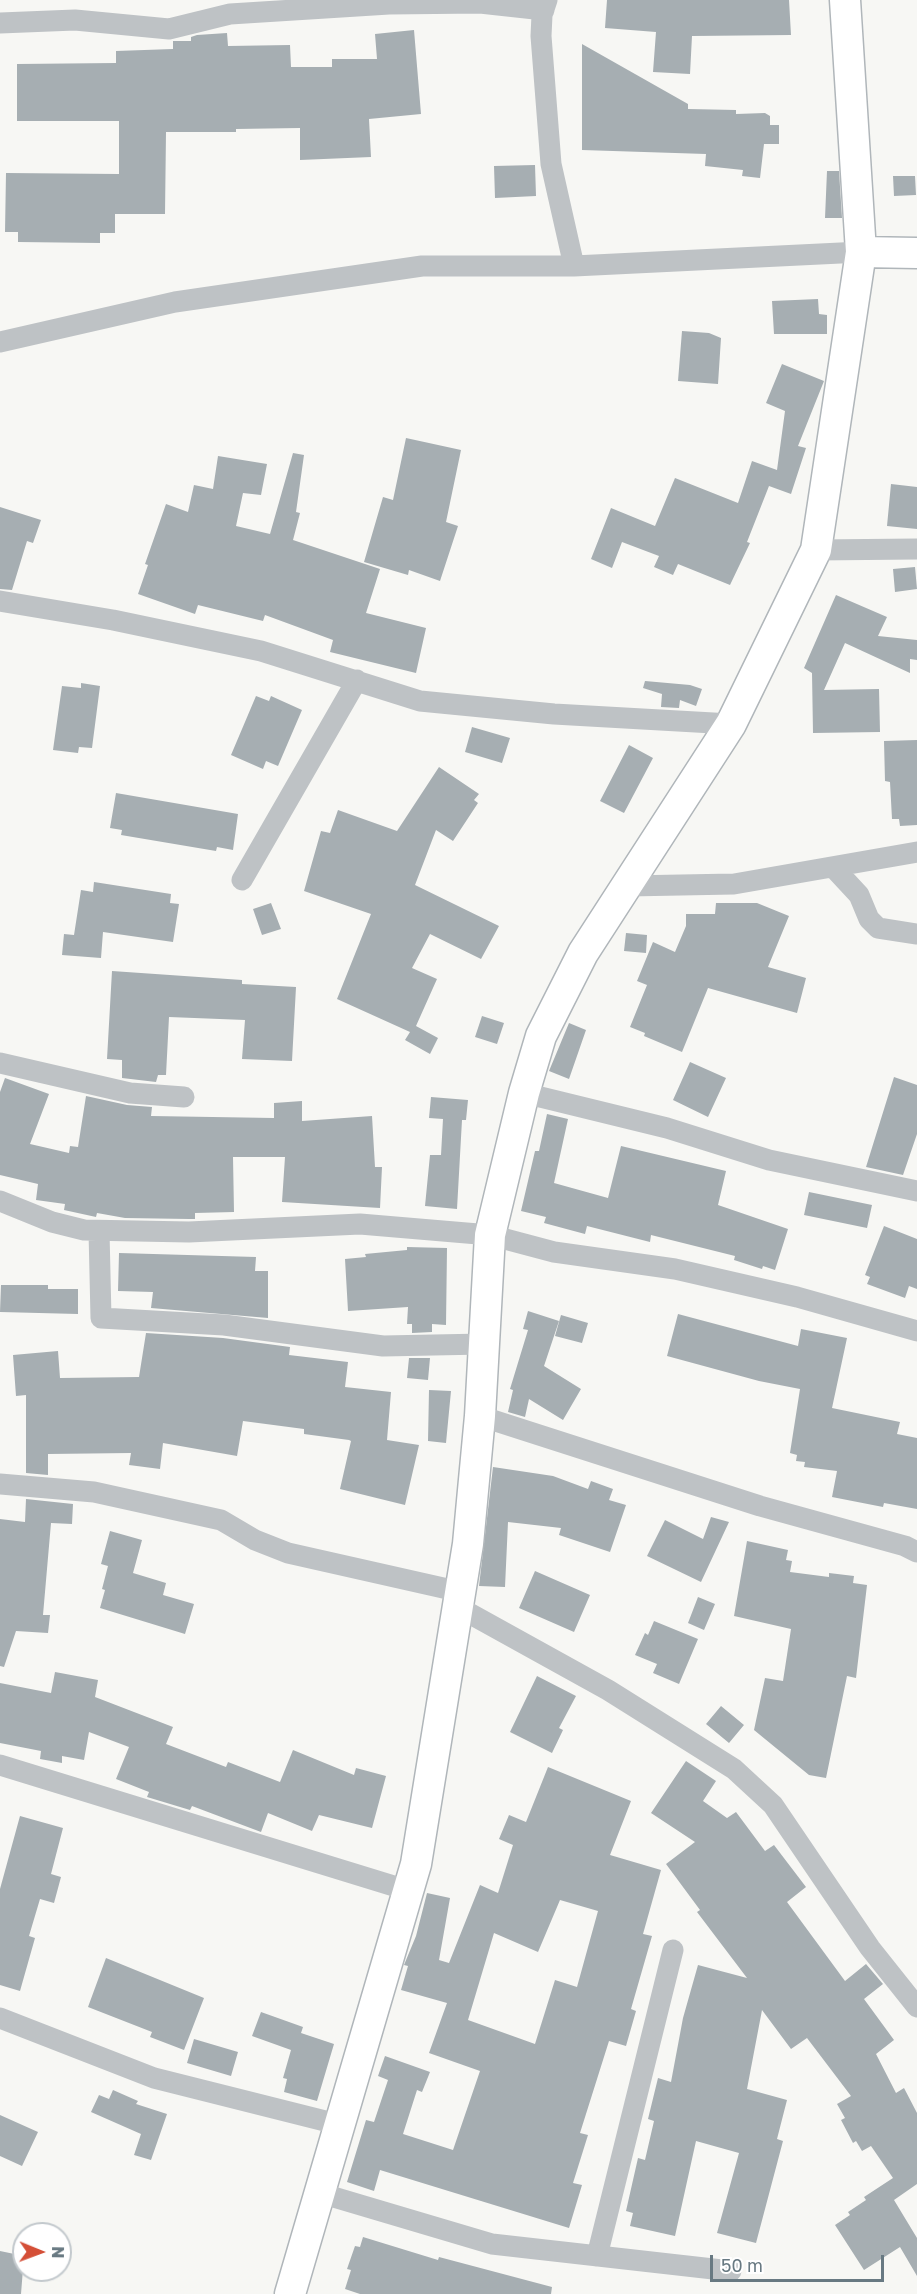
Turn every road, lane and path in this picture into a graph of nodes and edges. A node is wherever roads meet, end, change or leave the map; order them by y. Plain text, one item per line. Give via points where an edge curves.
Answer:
1 (845, 0) edge
2 (545, 5) edge
3 (0, 24) edge
4 (861, 252) junction
5 (917, 253) edge
6 (574, 266) junction
7 (0, 342) edge
8 (917, 549) edge
9 (816, 550) junction
10 (0, 601) edge
11 (357, 680) junction
12 (731, 724) junction
13 (917, 852) edge
14 (833, 867) junction
15 (242, 880) dead end
16 (628, 886) junction
17 (917, 934) edge
18 (0, 1063) edge
19 (524, 1093) junction
20 (184, 1097) dead end
21 (917, 1191) edge
22 (0, 1201) edge
23 (99, 1231) junction
24 (490, 1235) junction
25 (917, 1331) edge
26 (484, 1344) junction
27 (480, 1416) junction
28 (0, 1484) edge
29 (917, 1552) edge
30 (459, 1599) junction
31 (0, 1765) edge
32 (410, 1891) junction
33 (673, 1950) dead end
34 (917, 2007) edge
35 (0, 2018) edge
36 (341, 2125) junction
37 (320, 2193) junction
38 (597, 2256) junction
39 (731, 2271) dead end
40 (290, 2294) edge

1 - 4 street
2 - 3 street via 389,4 230,15 169,29 75,20
2 - 6 street via 541,36 551,164
4 - 5 street
4 - 6 street
4 - 9 street
6 - 7 street via 422,266 175,302
8 - 9 street
9 - 12 street
10 - 11 street via 240,646
11 - 12 street via 420,701 554,714
11 - 15 street
12 - 16 street
13 - 14 street
14 - 16 street via 734,884
14 - 17 street via 859,895 869,919 878,928
16 - 19 street via 583,953 541,1036
18 - 20 street via 130,1093
19 - 21 street via 667,1128 769,1160
19 - 24 street
22 - 23 street via 52,1222
23 - 24 street via 189,1232 360,1224
23 - 26 street via 101,1318 224,1325 383,1346
24 - 25 street via 554,1252 675,1269 798,1297
24 - 26 street
26 - 27 street
27 - 29 street via 759,1506
27 - 30 street
28 - 30 street via 94,1492 221,1520 288,1554
30 - 32 street
30 - 34 street via 734,1769 773,1805 870,1948
31 - 32 street
32 - 36 street
33 - 38 street
35 - 36 street via 154,2078
36 - 37 street
37 - 38 street via 492,2244
37 - 40 street
38 - 39 street

